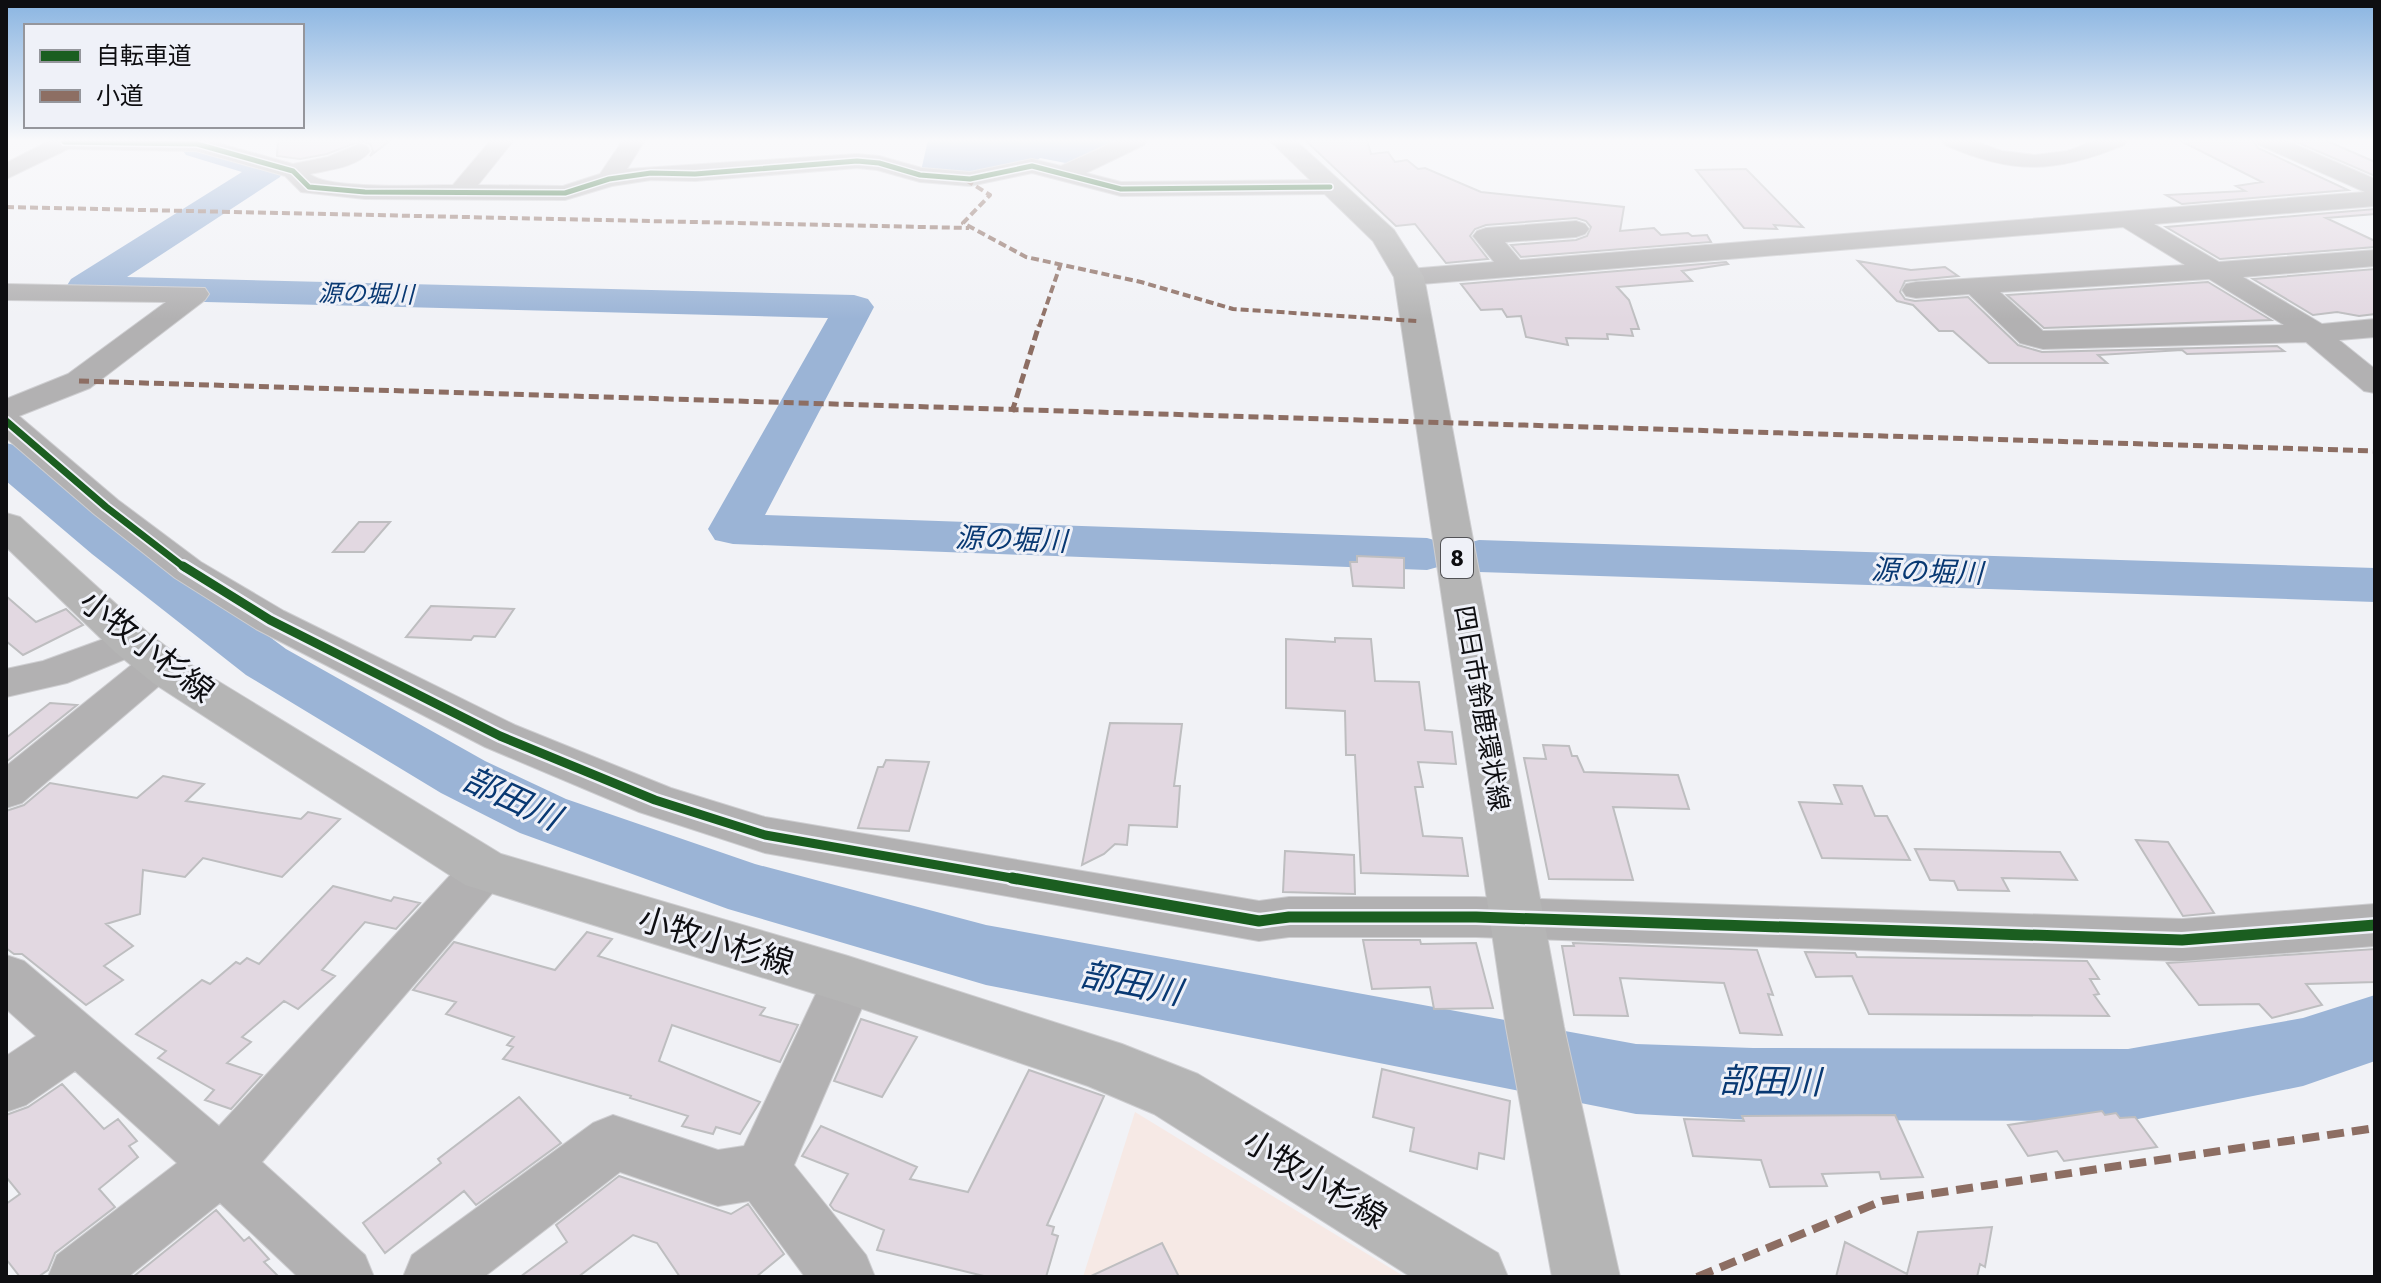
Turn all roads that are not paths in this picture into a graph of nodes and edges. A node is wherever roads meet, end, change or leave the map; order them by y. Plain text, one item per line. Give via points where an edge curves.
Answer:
1 (1344, 200) edge
2 (2364, 200) edge
3 (2126, 218) junction
4 (1576, 229) dead end
5 (2375, 258) edge
6 (1513, 268) junction
7 (2214, 271) junction
8 (1409, 277) junction
9 (1976, 285) junction
10 (1916, 290) dead end
11 (6, 292) edge
12 (2375, 328) edge
13 (2315, 333) junction
14 (2375, 384) edge
15 (6, 410) edge
16 (6, 421) edge
17 (6, 525) edge
18 (145, 653) junction
19 (6, 683) edge
20 (6, 791) edge
21 (484, 870) junction
22 (1518, 918) junction
23 (2375, 925) edge
24 (6, 977) edge
25 (848, 980) junction
26 (79, 1038) junction
27 (6, 1087) edge
28 (222, 1165) junction
29 (762, 1171) junction
30 (79, 1277) edge
31 (343, 1277) edge
32 (434, 1277) edge
33 (844, 1277) edge
34 (1474, 1277) edge
35 (1586, 1277) edge

1 - 8 main road, 四日市鈴鹿環状線 / 8 via 1384,236
2 - 3 street
3 - 6 street
3 - 7 street
4 - 6 street via 1486,236
5 - 7 street
6 - 8 street
7 - 9 street
7 - 13 street
8 - 22 main road, 四日市鈴鹿環状線 / 8
9 - 10 street
9 - 13 street via 2030,337 2043,340
11 - 15 street via 195,294 79,381
12 - 13 street
13 - 14 street
16 - 22 street via 188,570 270,620 500,736 655,800 765,835 1206,914 1259,921
17 - 18 main road, 小牧小杉線
18 - 19 street
18 - 20 street
18 - 21 main road, 小牧小杉線
21 - 25 main road, 小牧小杉線
21 - 28 street
22 - 23 street via 2182,940
22 - 35 main road, 四日市鈴鹿環状線 / 8 via 1547,1093
24 - 26 street
25 - 29 street
25 - 34 main road, 小牧小杉線 via 1101,1063 1176,1094
26 - 27 street
26 - 28 street
28 - 30 street
28 - 31 street
29 - 32 street via 718,1178 613,1142
29 - 33 street

